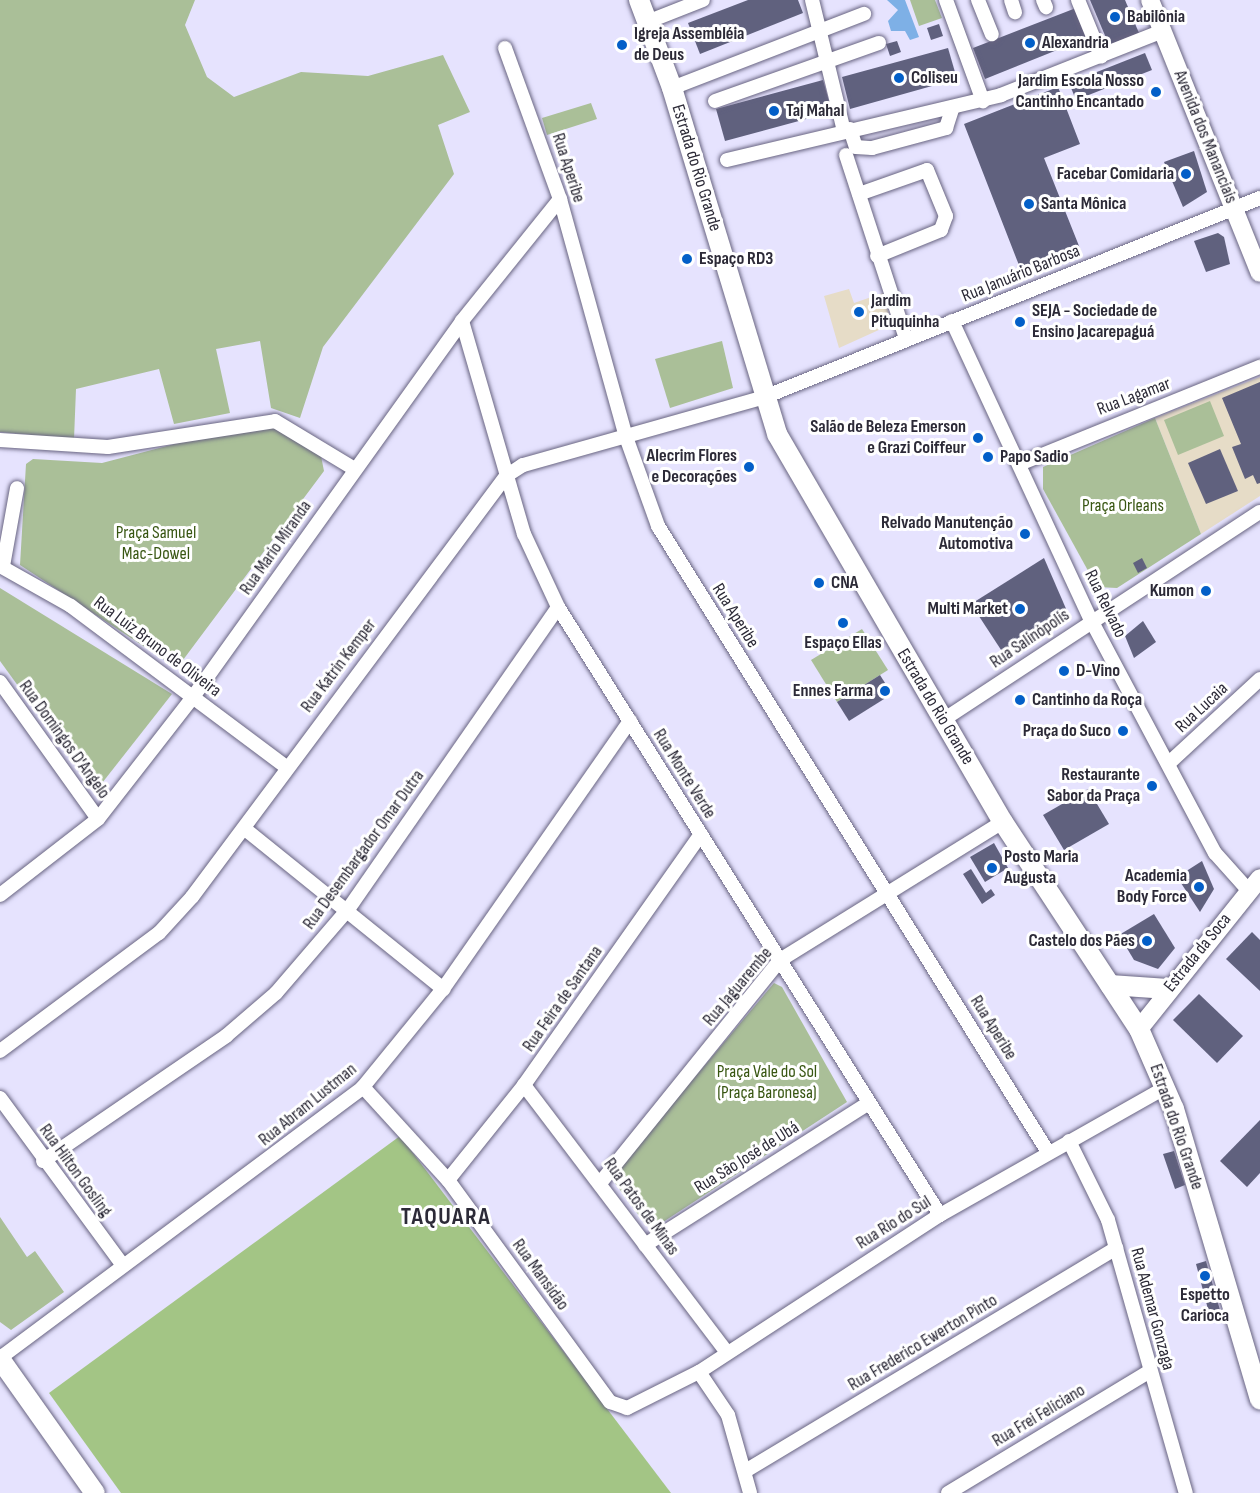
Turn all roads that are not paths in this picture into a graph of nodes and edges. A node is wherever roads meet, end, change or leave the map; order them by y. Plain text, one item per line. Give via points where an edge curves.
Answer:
1 (639, 0) edge
2 (703, 0) edge
3 (812, 0) edge
4 (946, 0) edge
5 (978, 0) edge
6 (1078, 0) edge
7 (1150, 0) edge
8 (864, 14) dead end
9 (647, 22) junction
10 (822, 30) junction
11 (1163, 31) junction
12 (992, 34) dead end
13 (879, 43) dead end
14 (505, 48) dead end
15 (1101, 56) junction
16 (830, 61) junction
17 (672, 88) junction
18 (983, 101) junction
19 (715, 102) dead end
20 (953, 107) junction
21 (847, 130) junction
22 (846, 155) dead end
23 (727, 160) dead end
24 (858, 194) junction
25 (1260, 198) edge
26 (560, 199) junction
27 (1233, 209) junction
28 (877, 256) junction
29 (1260, 273) edge
30 (462, 321) junction
31 (952, 321) junction
32 (906, 339) junction
33 (1260, 367) edge
34 (762, 398) junction
35 (626, 437) junction
36 (0, 441) edge
37 (1022, 463) junction
38 (353, 468) junction
39 (506, 476) junction
40 (17, 488) dead end
41 (1260, 513) edge
42 (2, 566) edge
43 (558, 607) junction
44 (1091, 620) junction
45 (1260, 679) edge
46 (0, 682) edge
47 (193, 697) junction
48 (943, 720) junction
49 (630, 721) junction
50 (1169, 763) junction
51 (286, 767) junction
52 (98, 819) junction
53 (1003, 822) junction
54 (245, 829) junction
55 (701, 834) junction
56 (1255, 884) edge
57 (886, 890) junction
58 (2, 891) edge
59 (349, 908) junction
60 (780, 960) junction
61 (1110, 985) junction
62 (443, 988) junction
63 (1168, 989) junction
64 (1139, 1029) junction
65 (0, 1051) edge
66 (524, 1085) junction
67 (363, 1087) junction
68 (1166, 1087) junction
69 (0, 1098) edge
70 (869, 1103) junction
71 (1069, 1141) junction
72 (1048, 1152) junction
73 (44, 1161) junction
74 (448, 1180) junction
75 (601, 1182) junction
76 (940, 1215) junction
77 (645, 1245) junction
78 (1117, 1248) junction
79 (122, 1264) junction
80 (727, 1352) junction
81 (0, 1359) edge
82 (1150, 1371) junction
83 (699, 1372) junction
84 (649, 1400) joint
85 (1260, 1400) edge
86 (747, 1470) junction
87 (95, 1493) edge
88 (750, 1493) edge
89 (948, 1493) edge
90 (1186, 1493) edge

1 - 9 main road, Estrada do Rio Grande
2 - 9 street
3 - 10 street
4 - 18 street
5 - 12 street
6 - 15 street
7 - 11 street, Avenida dos Mananciais
8 - 10 street
9 - 17 main road, Estrada do Rio Grande
10 - 16 street
10 - 17 street
11 - 15 street
11 - 27 street, Avenida dos Mananciais
13 - 16 street
14 - 26 street, Rua Aperibe
15 - 18 street
16 - 19 street
16 - 21 street
17 - 34 main road, Estrada do Rio Grande
18 - 20 street
20 - 21 street
20 - 21 street via 946,128 872,148 856,147
21 - 23 street
22 - 24 street
24 - 28 street
24 - 28 street via 913,171 927,170 932,176 944,228
25 - 27 street, Rua Januário Barbosa
26 - 30 street, Rua Mario Miranda
26 - 35 street, Rua Aperibe
27 - 29 street, Avenida dos Mananciais
27 - 31 street, Rua Januário Barbosa
28 - 32 street
30 - 38 street, Rua Mario Miranda
30 - 39 street, Rua Monte Verde
31 - 32 street, Rua Januário Barbosa
31 - 37 street, Rua Relvado
32 - 34 street, Rua Januário Barbosa
33 - 37 street, Rua Lagamar
34 - 35 street, Rua Katrin Kemper
34 - 48 main road, Estrada do Rio Grande via 794,469
35 - 39 street, Rua Katrin Kemper via 523,465
35 - 57 street, Rua Aperibe via 658,526
36 - 38 street via 108,447 275,421
37 - 44 street, Rua Relvado
38 - 47 street, Rua Mario Miranda
39 - 43 street, Rua Monte Verde via 524,534
39 - 51 street, Rua Katrin Kemper
40 - 42 street
41 - 44 street, Rua Salinópolis
42 - 47 street, Rua Luiz Bruno de Oliveira via 71,606
43 - 49 street, Rua Monte Verde
43 - 59 street, Rua Desembargador Omar Dutra
44 - 48 street, Rua Salinópolis
44 - 50 street, Rua Relvado
45 - 50 street, Rua Lucaia
46 - 52 street, Rua Domingos D'Angelo
47 - 51 street, Rua Luiz Bruno de Oliveira
47 - 52 street, Rua Mario Miranda
48 - 53 main road, Estrada do Rio Grande
49 - 55 street, Rua Monte Verde
49 - 62 street, Rua Abram Lustman
50 - 56 street, Rua Relvado via 1215,853
51 - 54 street, Rua Katrin Kemper
52 - 58 street, Rua Mario Miranda
53 - 57 street, Rua Jaguarembe
53 - 61 main road, Estrada do Rio Grande
54 - 59 street
54 - 65 street, Rua Katrin Kemper via 159,933
55 - 60 street, Rua Monte Verde
55 - 66 street, Rua Feira de Santana
56 - 63 street, Estrada da Soca
57 - 60 street, Rua Jaguarembe
57 - 72 street, Rua Aperibe
59 - 62 street
59 - 73 street, Rua Desembargador Omar Dutra via 250,1018
60 - 70 street, Rua Monte Verde
60 - 75 street, Rua Jaguarembe
61 - 63 main road
61 - 64 main road, Estrada do Rio Grande
62 - 67 street, Rua Abram Lustman
63 - 64 street, Estrada da Soca
64 - 68 main road, Estrada do Rio Grande
66 - 74 street, Rua Feira de Santana
66 - 75 street, Rua Patos de Minas
67 - 74 street, Rua Mansidão
67 - 79 street, Rua Abram Lustman
68 - 71 street, Rua Rio do Sul
68 - 85 main road, Estrada do Rio Grande
69 - 73 street, Rua Hilton Gosling
70 - 76 street, Rua Monte Verde
70 - 77 street, Rua São José de Ubá
71 - 72 street, Rua Rio do Sul
71 - 78 street, Rua Ademar Gonzaga via 1097,1192
72 - 76 street, Rua Rio do Sul
73 - 79 street, Rua Hilton Gosling
74 - 84 street, Rua Mansidão via 610,1402 627,1407
75 - 77 street, Rua Patos de Minas
76 - 80 street, Rua Rio do Sul
77 - 80 street, Rua Patos de Minas
78 - 82 street, Rua Ademar Gonzaga
78 - 86 street, Rua Frederico Ewerton Pinto
79 - 81 street, Rua Abram Lustman
80 - 83 street, Rua Rio do Sul
81 - 87 main road
82 - 89 street, Rua Frei Feliciano
82 - 90 street, Rua Ademar Gonzaga
83 - 84 street, Rua Rio do Sul
83 - 86 street via 728,1415
86 - 88 street

